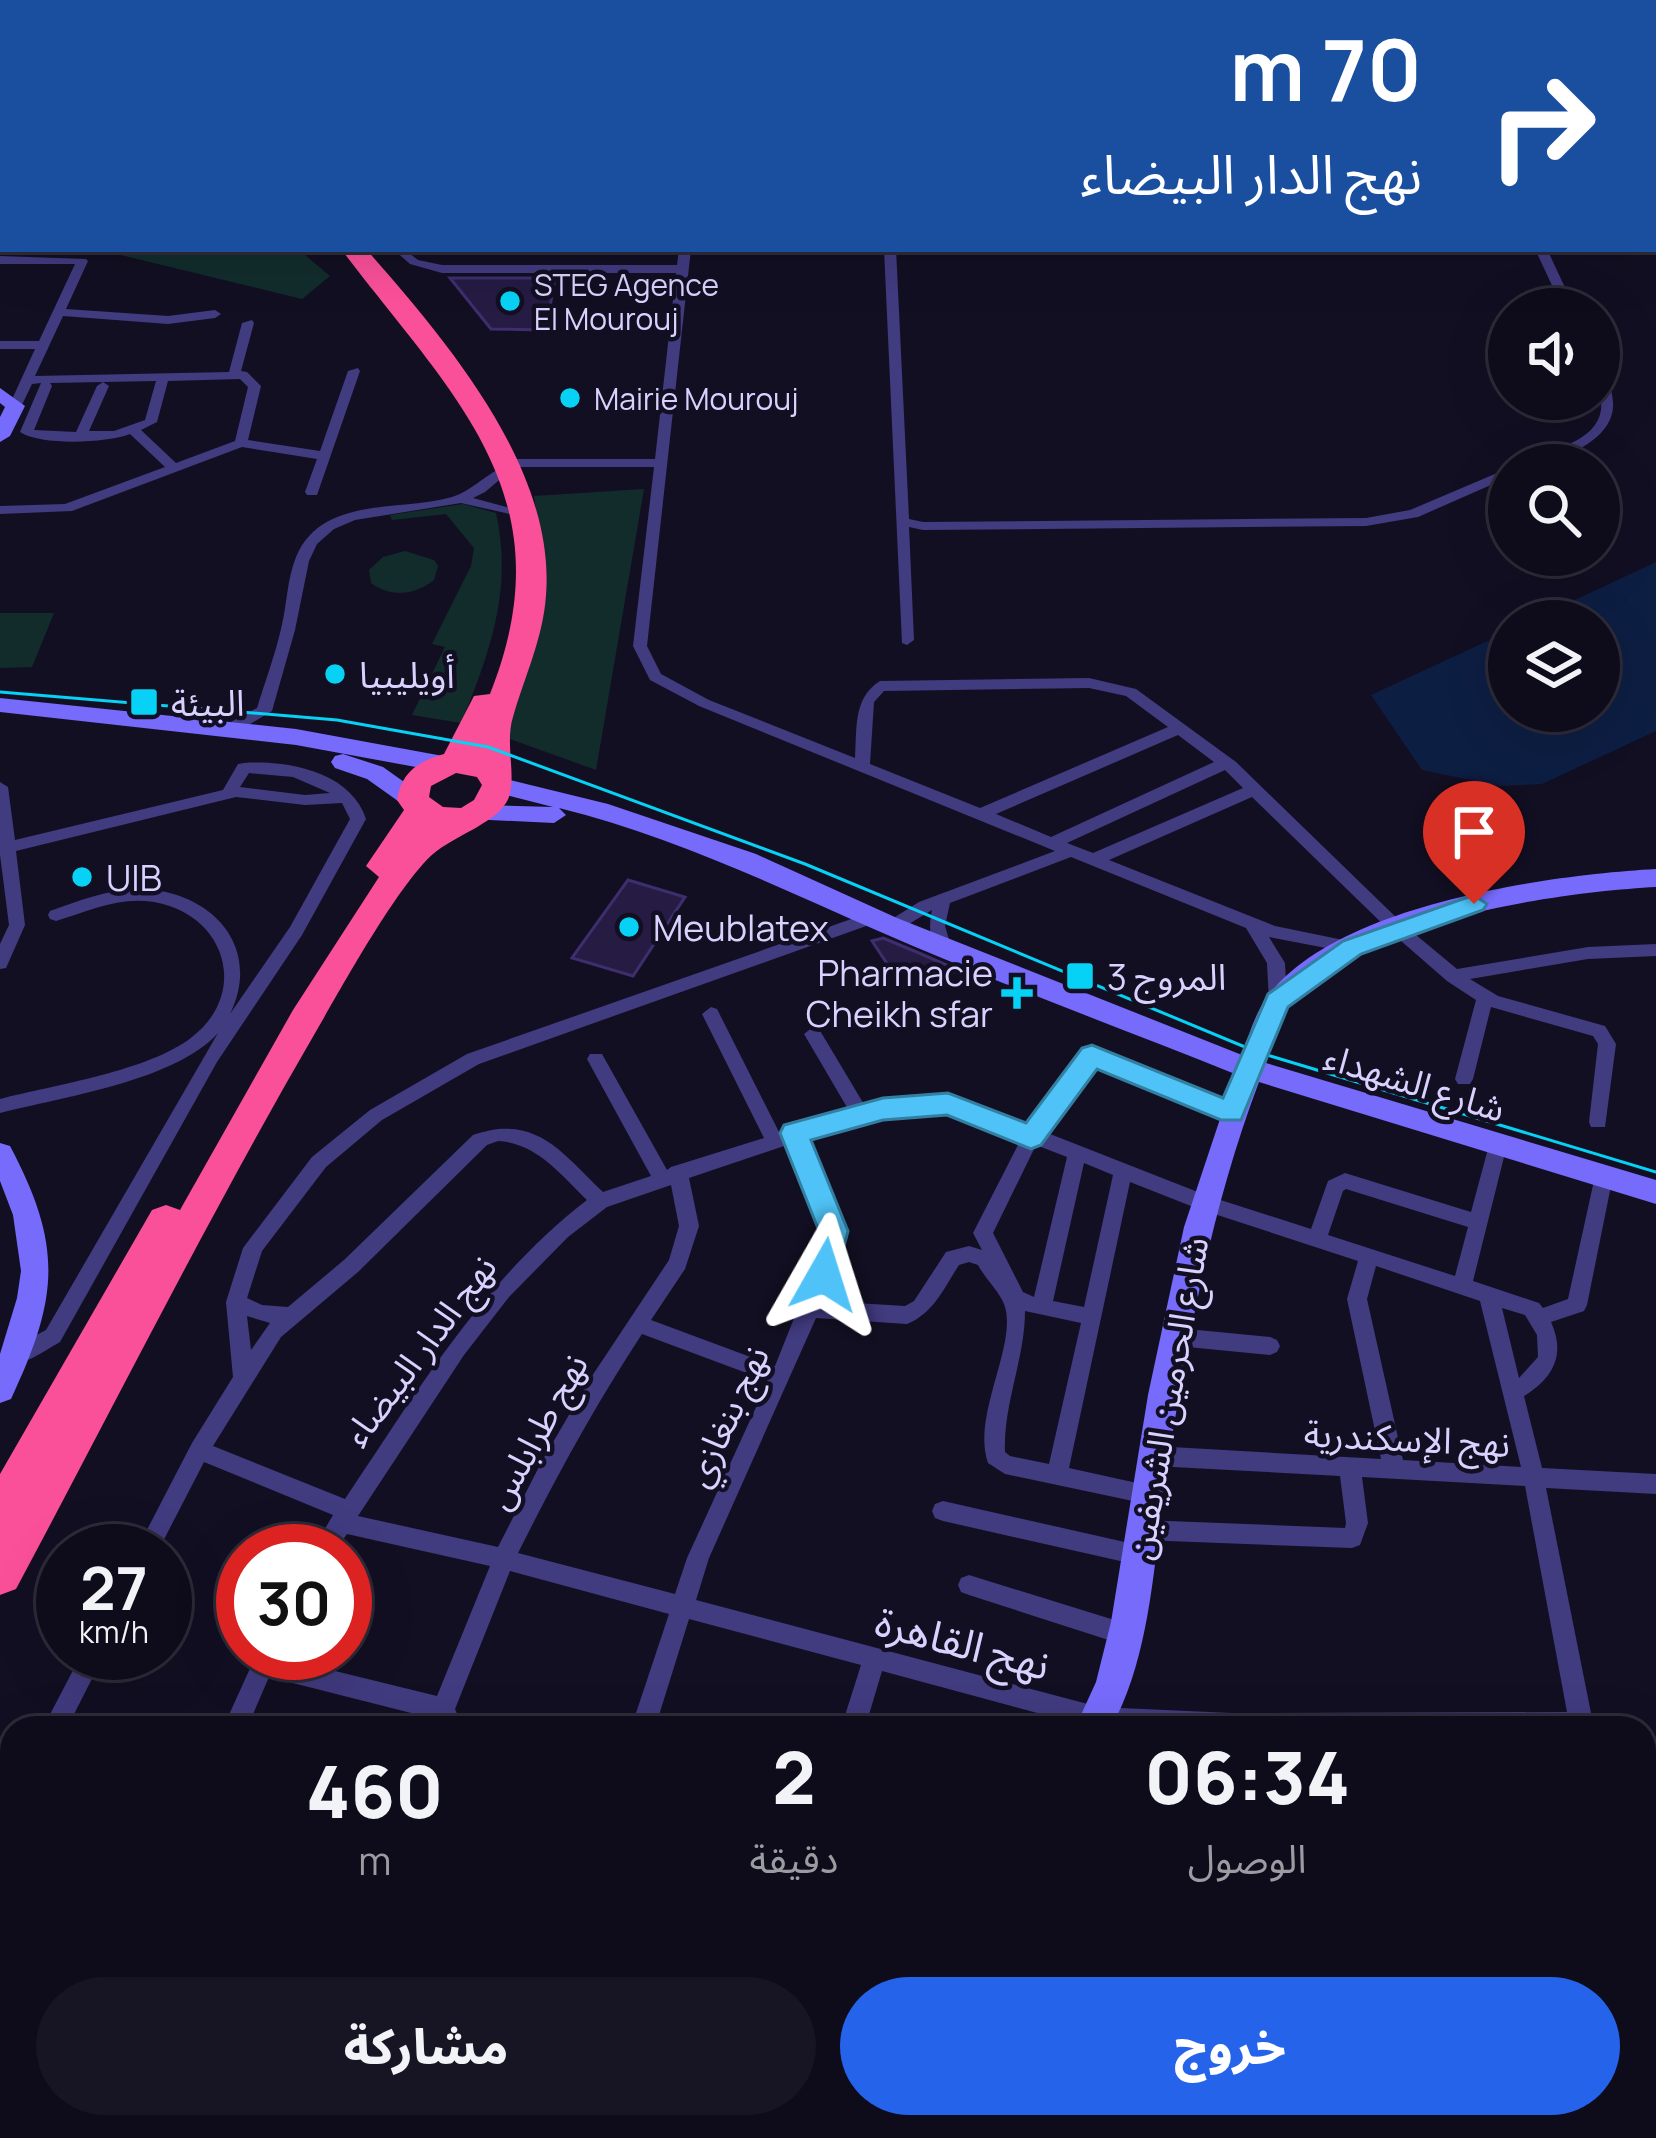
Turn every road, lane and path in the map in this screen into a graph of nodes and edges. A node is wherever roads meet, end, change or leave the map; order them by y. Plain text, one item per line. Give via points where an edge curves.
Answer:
1 (330, 252) edge
2 (355, 252) edge
3 (401, 252) edge
4 (685, 252) edge
5 (890, 252) edge
6 (1542, 252) edge
7 (0, 260) edge
8 (682, 269) junction
9 (1559, 288) edge
10 (62, 312) junction
11 (215, 314) dead end
12 (248, 323) dead end
13 (0, 345) edge
14 (45, 345) junction
15 (354, 371) dead end
16 (235, 375) junction
17 (163, 376) junction
18 (29, 380) junction
19 (46, 386) dead end
20 (103, 386) dead end
21 (6, 402) edge
22 (1607, 420) edge
23 (135, 431) junction
24 (0, 436) edge
25 (80, 436) junction
26 (242, 442) junction
27 (1575, 444) edge
28 (325, 456) junction
29 (659, 463) junction
30 (174, 468) junction
31 (504, 468) junction
32 (1488, 481) edge
33 (312, 492) dead end
34 (462, 500) junction
35 (0, 510) edge
36 (509, 512) junction
37 (902, 522) junction
38 (908, 640) dead end
39 (0, 705) edge
40 (264, 710) junction
41 (0, 717) edge
42 (232, 728) junction
43 (1180, 728) junction
44 (296, 736) junction
45 (449, 763) junction
46 (1226, 763) junction
47 (862, 765) junction
48 (496, 780) junction
49 (0, 787) edge
50 (1255, 789) junction
51 (228, 794) junction
52 (345, 797) junction
53 (417, 805) junction
54 (984, 813) junction
55 (469, 816) junction
56 (1052, 843) junction
57 (5, 848) edge
58 (1071, 851) junction
59 (1093, 860) junction
60 (1656, 878) edge
61 (943, 899) junction
62 (56, 915) dead end
63 (878, 921) junction
64 (1251, 923) junction
65 (1398, 929) junction
66 (941, 946) junction
67 (1352, 947) junction
68 (1656, 950) edge
69 (1, 960) edge
70 (1453, 976) junction
71 (236, 977) junction
72 (260, 983) junction
73 (1485, 997) junction
74 (1278, 1001) junction
75 (711, 1014) dead end
76 (230, 1016) junction
77 (813, 1034) dead end
78 (596, 1059) dead end
79 (1250, 1070) junction
80 (1464, 1078) dead end
81 (0, 1106) edge
82 (1231, 1113) junction
83 (860, 1114) junction
84 (1598, 1122) dead end
85 (784, 1137) junction
86 (1031, 1137) junction
87 (1498, 1145) junction
88 (1077, 1153) junction
89 (0, 1154) edge
90 (1123, 1171) junction
91 (670, 1175) junction
92 (1604, 1176) junction
93 (1656, 1192) edge
94 (600, 1201) junction
95 (1203, 1202) junction
96 (1478, 1222) junction
97 (1317, 1240) junction
98 (1369, 1257) junction
99 (1462, 1286) junction
100 (1489, 1295) junction
101 (1013, 1299) junction
102 (236, 1302) junction
103 (1042, 1305) junction
104 (810, 1309) junction
105 (288, 1316) junction
106 (1092, 1316) junction
107 (1539, 1318) junction
108 (637, 1323) junction
109 (1177, 1337) junction
110 (1270, 1346) dead end
111 (15, 1356) junction
112 (243, 1376) junction
113 (780, 1377) junction
114 (0, 1389) edge
115 (1513, 1393) junction
116 (199, 1450) junction
117 (1154, 1456) junction
118 (1350, 1468) junction
119 (1394, 1469) junction
120 (1057, 1475) junction
121 (1534, 1478) junction
122 (1656, 1484) edge
123 (1148, 1494) junction
124 (943, 1511) dead end
125 (0, 1514) edge
126 (344, 1516) junction
127 (161, 1524) edge
128 (339, 1524) edge
129 (1140, 1543) junction
130 (503, 1559) junction
131 (0, 1574) edge
132 (968, 1585) dead end
133 (682, 1608) junction
134 (1124, 1634) junction
135 (874, 1659) junction
136 (80, 1680) edge
137 (256, 1680) edge
138 (331, 1680) edge
139 (61, 1716) edge
140 (240, 1716) edge
141 (438, 1716) edge
142 (448, 1716) edge
143 (647, 1716) edge
144 (857, 1716) edge
145 (1071, 1716) edge
146 (1097, 1716) edge
147 (1579, 1716) edge

1 - 31 highway
2 - 31 highway via 470,398
3 - 8 street via 442,269
4 - 8 street
5 - 37 street
6 - 9 street
7 - 10 street via 82,261
8 - 29 street via 669,324
10 - 11 street via 168,320
10 - 14 street
12 - 16 street
13 - 14 street
14 - 18 street
15 - 28 street
16 - 17 street
16 - 26 street via 255,381
17 - 18 street
17 - 23 street via 153,418
18 - 21 street
19 - 25 street via 27,432
20 - 25 street
21 - 24 main road
22 - 27 street
23 - 25 street
23 - 30 street
26 - 28 street
26 - 30 street
28 - 33 street
29 - 31 street
29 - 47 street via 644,662 672,689
30 - 35 street via 67,508
31 - 34 street
31 - 36 highway
31 - 48 highway via 527,519 533,598 517,669 488,741
32 - 37 street via 1413,514 1366,522
34 - 36 street
34 - 40 street via 358,518 315,536
36 - 45 highway via 517,560 506,648
37 - 38 street
39 - 42 main road
40 - 42 street
40 - 44 street
41 - 53 main road via 325,758 375,772
42 - 44 main road
43 - 46 street
43 - 47 street via 1132,692 1089,683 880,686 867,701
43 - 54 street
44 - 45 main road
45 - 48 highway via 479,764
45 - 53 highway via 416,783
46 - 50 street
46 - 56 street
47 - 54 street
48 - 55 highway via 496,795
48 - 63 main road, شارع الشهداء via 668,831
49 - 57 street
50 - 59 street
50 - 65 street
51 - 52 street
51 - 52 street via 252,766 302,772
51 - 57 street
52 - 72 street via 358,808 356,824
53 - 55 highway via 437,818
53 - 125 highway via 266,1047
54 - 56 street
55 - 63 main road, شارع الشهداء via 516,810 594,823
55 - 131 highway via 419,848 305,1019
56 - 58 street
57 - 69 street via 16,925
58 - 59 street
58 - 61 street
59 - 64 street
60 - 65 main road via 1521,890
61 - 63 street
61 - 66 street
62 - 71 street via 128,894 185,902 211,919
63 - 66 main road, شارع الشهداء
63 - 102 street via 473,1059 412,1092 346,1137 293,1191 253,1248
64 - 67 street
64 - 74 street via 1276,964
65 - 67 main road
65 - 70 street
66 - 79 main road, شارع الشهداء
67 - 74 main road
68 - 70 street
70 - 73 street
71 - 72 street
71 - 76 street
72 - 76 street
73 - 80 street
73 - 84 street via 1605,1036
74 - 79 main road, شارع الحرمين الشريفين
75 - 85 street, نهج بنغازي
76 - 81 street via 187,1051
76 - 111 street via 53,1336
77 - 83 street
78 - 91 street
79 - 82 main road, شارع الحرمين الشريفين
79 - 87 main road, شارع الشهداء
82 - 86 street via 1092,1055
82 - 95 main road, شارع الحرمين الشريفين
83 - 85 street, نهج الدار البيضاء
83 - 86 street, نهج الدار البيضاء via 948,1104
85 - 91 street, نهج الدار البيضاء
85 - 104 street, نهج بنغازي via 834,1231
86 - 88 street, نهج الدار البيضاء
86 - 101 street via 982,1233
87 - 92 main road, شارع الشهداء
87 - 96 street
88 - 90 street, نهج الدار البيضاء
88 - 103 street
89 - 111 main road via 22,1192 39,1267
90 - 95 street, نهج الدار البيضاء
90 - 106 street
91 - 94 street, نهج الدار البيضاء
91 - 108 street, نهج طرابلس via 687,1239
92 - 93 main road, شارع الشهداء
92 - 107 street via 1577,1305
94 - 105 street via 530,1138 492,1133
94 - 126 street, نهج الدار البيضاء via 502,1291
95 - 97 street, نهج الدار البيضاء
95 - 109 main road, شارع الحرمين الشريفين
96 - 97 street via 1345,1181 1335,1186
96 - 99 street
97 - 98 street, نهج الدار البيضاء
98 - 99 street, نهج الدار البيضاء
98 - 119 street via 1357,1299
99 - 100 street, نهج الدار البيضاء
100 - 107 street, نهج الدار البيضاء
100 - 115 street
101 - 103 street
101 - 104 street via 999,1290 985,1259 969,1253 952,1258 908,1315
101 - 120 street via 995,1456
102 - 105 street
102 - 112 street
103 - 106 street
104 - 113 street, نهج بنغازي
105 - 112 street
106 - 120 street
107 - 115 street via 1548,1339 1546,1368
108 - 113 street
108 - 130 street, نهج طرابلس
109 - 110 street
109 - 117 main road, شارع الحرمين الشريفين
111 - 114 main road
112 - 116 street
113 - 133 street, نهج بنغازي
115 - 121 street
116 - 126 street, نهج القاهرة
116 - 127 street
117 - 118 street, نهج الإسكندرية
117 - 123 main road, شارع الحرمين الشريفين
118 - 119 street, نهج الإسكندرية
118 - 129 street via 1358,1523 1352,1538
119 - 121 street, نهج الإسكندرية
120 - 123 street
121 - 122 street, نهج الإسكندرية
121 - 147 street
123 - 129 main road, شارع الحرمين الشريفين
124 - 129 street
126 - 128 street, نهج الدار البيضاء
126 - 130 street, نهج القاهرة
129 - 134 main road, شارع الحرمين الشريفين
130 - 133 street, نهج القاهرة
130 - 142 street, نهج طرابلس
132 - 134 street
133 - 135 street, نهج القاهرة
133 - 143 street, نهج بنغازي
134 - 146 main road, شارع الحرمين الشريفين
135 - 144 street
135 - 145 street, نهج القاهرة
136 - 139 street
137 - 140 street
138 - 141 street

